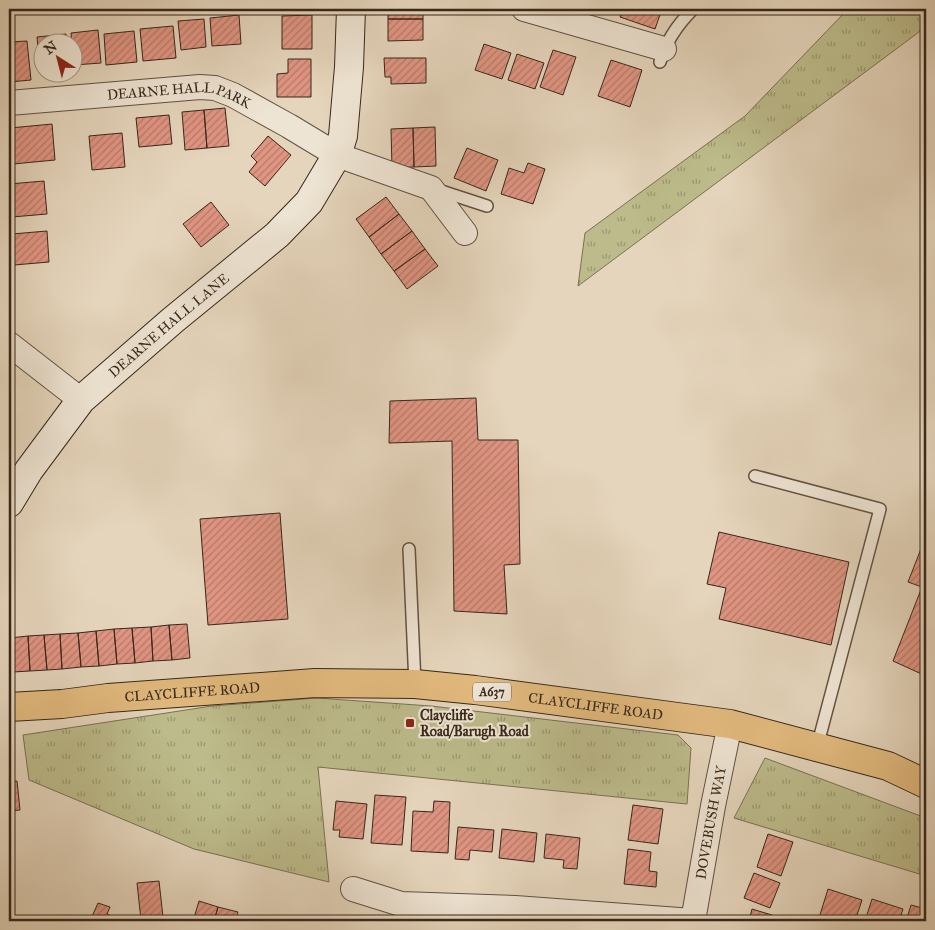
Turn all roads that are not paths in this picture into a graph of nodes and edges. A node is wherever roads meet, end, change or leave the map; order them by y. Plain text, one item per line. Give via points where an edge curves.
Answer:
1 (351, 9) edge
2 (524, 9) edge
3 (692, 9) edge
4 (662, 55) joint
5 (9, 103) edge
6 (337, 155) junction
7 (431, 188) junction
8 (486, 206) dead end
9 (465, 233) dead end
10 (9, 344) edge
11 (81, 400) junction
12 (755, 476) dead end
13 (9, 503) edge
14 (409, 549) dead end
15 (416, 684) junction
16 (9, 686) edge
17 (47, 703) junction
18 (9, 707) edge
19 (730, 724) junction
20 (817, 747) junction
21 (926, 784) edge
22 (353, 889) dead end
23 (693, 921) edge

1 - 6 main road, DEARNE HALL LANE via 344,136
2 - 4 street
3 - 4 lane via 680,22
5 - 6 street, DEARNE HALL PARK via 215,88 233,95
6 - 7 street
6 - 11 main road, DEARNE HALL LANE via 309,202 277,235
7 - 8 lane
7 - 9 street
10 - 11 street
11 - 13 main road, DEARNE HALL LANE via 29,470
12 - 20 lane via 880,509
14 - 15 lane
15 - 17 highway, CLAYCLIFFE ROAD / A637 via 315,683
15 - 19 highway, CLAYCLIFFE ROAD / A637
16 - 17 highway, CLAYCLIFFE ROAD / A637
17 - 18 highway, CLAYCLIFFE ROAD / A637
19 - 20 highway, CLAYCLIFFE ROAD / A637
19 - 23 street, DOVEBUSH WAY
20 - 21 highway, CLAYCLIFFE ROAD / A637 via 888,766
22 - 23 street via 401,904 515,908

